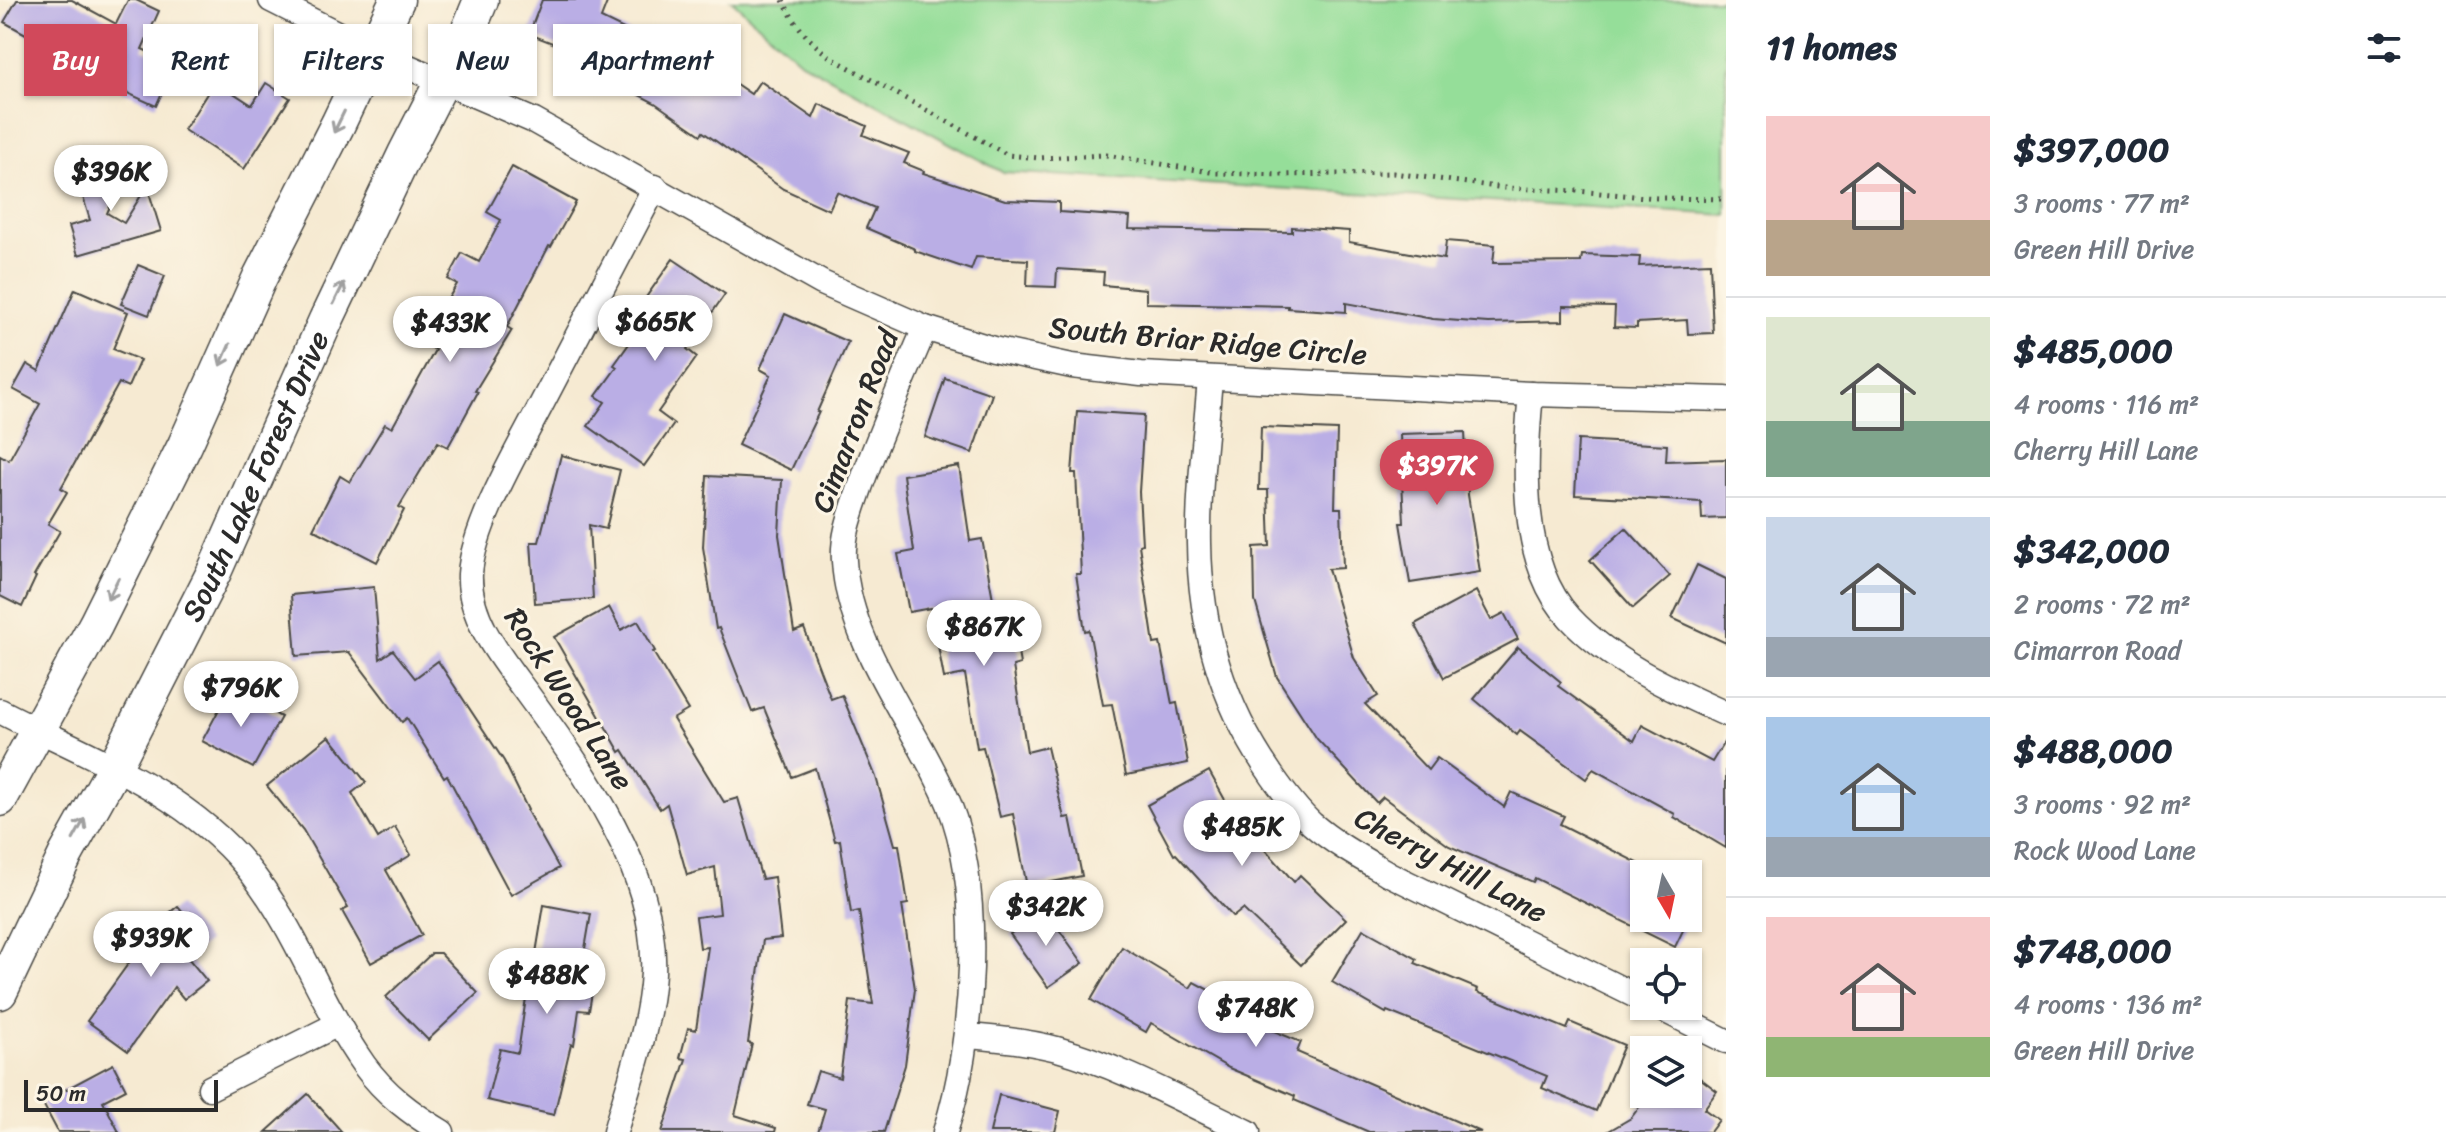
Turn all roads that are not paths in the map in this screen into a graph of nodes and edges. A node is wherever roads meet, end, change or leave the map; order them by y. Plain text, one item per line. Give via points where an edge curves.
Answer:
1 (271, 0) edge
2 (397, 0) edge
3 (481, 0) edge
4 (319, 24) edge
5 (385, 24) edge
6 (470, 24) edge
7 (351, 96) edge
8 (436, 96) edge
9 (478, 96) edge
10 (655, 187) junction
11 (925, 328) junction
12 (1210, 378) junction
13 (1531, 394) junction
14 (1726, 399) edge
15 (0, 711) edge
16 (1726, 714) edge
17 (37, 730) junction
18 (114, 768) junction
19 (0, 799) edge
20 (0, 992) edge
21 (1630, 993) edge
22 (1684, 1020) edge
23 (338, 1024) junction
24 (966, 1036) junction
25 (1726, 1041) edge
26 (210, 1088) dead end
27 (442, 1132) edge
28 (615, 1132) edge
29 (945, 1132) edge
30 (1248, 1132) edge

1 - 4 street, South Briar Ridge Circle
2 - 5 main road
3 - 6 main road, South Lake Forest Drive
7 -> 17 main road via 96,624
18 -> 8 main road, South Lake Forest Drive via 214,572 332,307
9 - 10 street, South Briar Ridge Circle
10 - 11 street, South Briar Ridge Circle via 822,283
10 - 28 street, Rock Wood Lane via 500,484 470,572 480,621 579,768 630,859 649,917 650,1002
11 - 12 street, South Briar Ridge Circle via 1072,366
11 - 24 street, Cimarron Road via 873,450 852,511 843,559 861,630 948,803 961,842 969,916
12 - 13 street, South Briar Ridge Circle
12 - 21 street, Cherry Hill Lane via 1199,540 1204,613 1228,699 1257,754 1313,825 1352,853
13 - 14 street, South Briar Ridge Circle
13 - 16 street via 1529,524 1554,595 1567,616 1622,660
15 - 17 street
17 - 18 street
17 - 19 main road
20 -> 18 main road, South Lake Forest Drive
18 - 23 street via 193,814 244,864 286,922
22 - 25 street
23 - 26 street
23 - 27 street via 386,1091
24 - 29 street, Cimarron Road
24 - 30 street via 1056,1049 1114,1069

